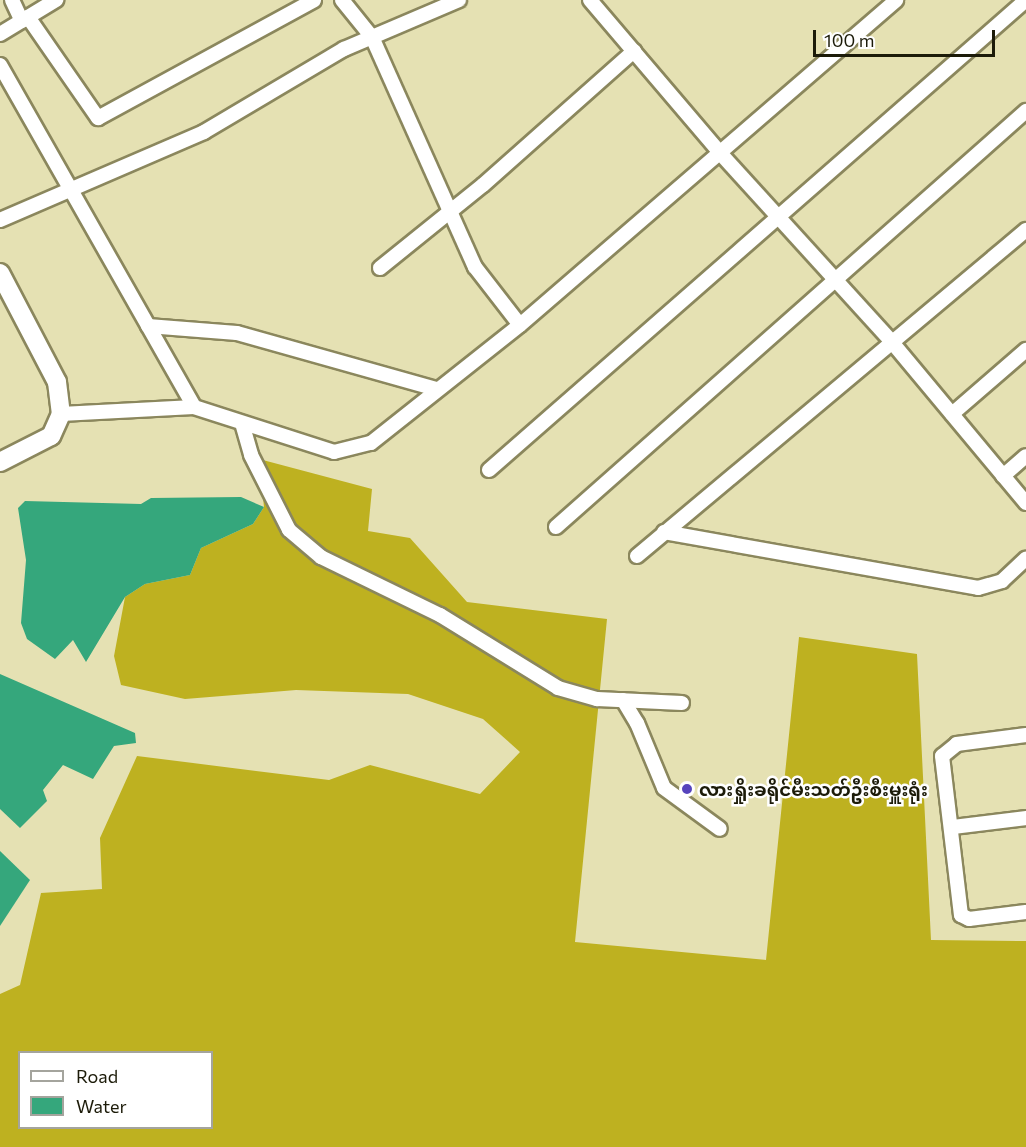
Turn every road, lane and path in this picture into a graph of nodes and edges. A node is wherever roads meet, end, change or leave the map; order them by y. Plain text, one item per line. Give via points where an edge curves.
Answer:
1 (12, 0) edge
2 (56, 0) edge
3 (314, 0) edge
4 (342, 0) edge
5 (459, 0) edge
6 (590, 0) edge
7 (896, 0) edge
8 (1026, 0) edge
9 (25, 19) junction
10 (0, 34) edge
11 (372, 37) junction
12 (634, 51) junction
13 (0, 66) edge
14 (1026, 111) edge
15 (720, 153) junction
16 (71, 190) junction
17 (450, 210) junction
18 (778, 216) junction
19 (0, 220) edge
20 (1026, 230) edge
21 (380, 268) dead end
22 (0, 273) edge
23 (836, 280) junction
24 (520, 324) junction
25 (148, 326) junction
26 (891, 341) junction
27 (1026, 350) edge
28 (436, 389) junction
29 (194, 407) junction
30 (61, 414) junction
31 (952, 414) junction
32 (242, 423) junction
33 (1026, 456) edge
34 (0, 462) edge
35 (489, 471) dead end
36 (1003, 476) junction
37 (1026, 502) edge
38 (556, 527) dead end
39 (664, 532) junction
40 (637, 556) dead end
41 (1026, 559) edge
42 (623, 700) junction
43 (682, 703) dead end
44 (1026, 735) edge
45 (1026, 818) edge
46 (953, 827) junction
47 (720, 828) dead end
48 (1026, 912) edge

1 - 9 street
2 - 9 street
3 - 9 street via 98,118
4 - 11 street
5 - 11 street
6 - 12 street
7 - 15 street
8 - 18 street
9 - 10 street
11 - 16 street via 305,70 204,132
11 - 17 street
12 - 15 street
12 - 17 street
13 - 16 street
14 - 23 street
15 - 18 street
15 - 24 street
16 - 19 street
16 - 25 street
17 - 21 street
17 - 24 street via 475,267
18 - 23 street
18 - 35 street
20 - 26 street
22 - 30 main road via 57,382
23 - 26 street
23 - 38 street
24 - 28 street
25 - 28 street via 237,333
25 - 29 street
26 - 31 street
26 - 39 street
27 - 31 street
28 - 32 street via 371,442 334,452
29 - 30 street
29 - 32 street
30 - 34 main road via 51,436
31 - 36 street
32 - 42 street via 252,455 290,530 321,557 440,615 558,688 597,699
33 - 36 street
36 - 37 street
39 - 40 street
39 - 41 street via 978,588 1002,581
42 - 43 street
42 - 47 street via 664,788
44 - 46 street via 947,749 942,756
45 - 46 street
46 - 48 street via 961,915 969,920

